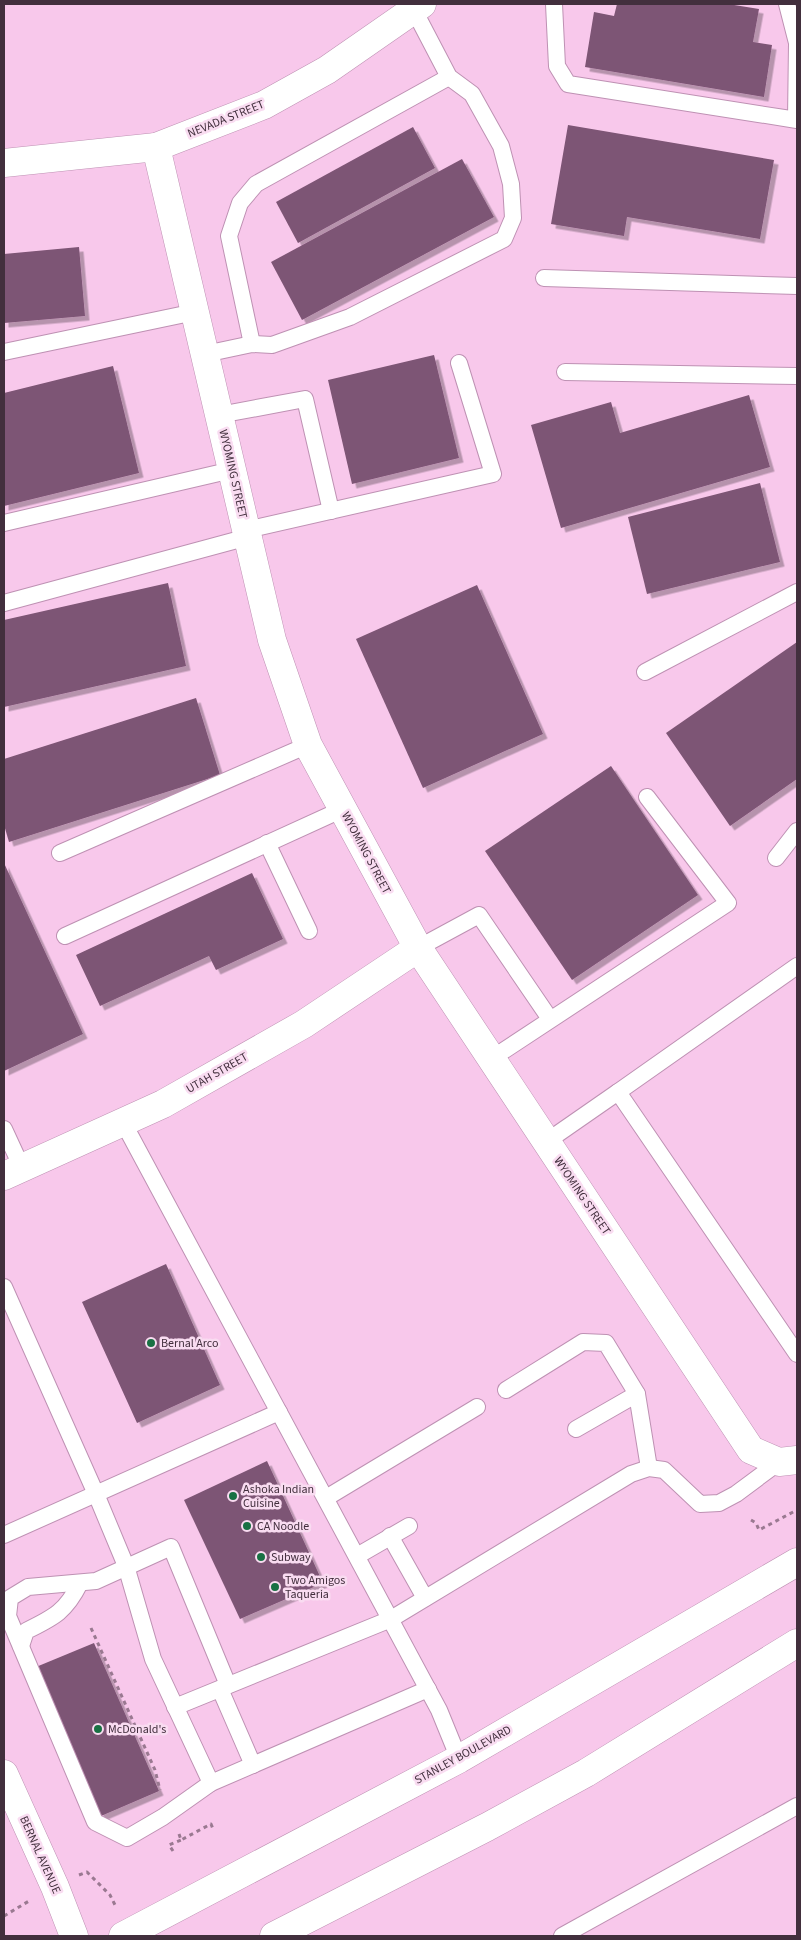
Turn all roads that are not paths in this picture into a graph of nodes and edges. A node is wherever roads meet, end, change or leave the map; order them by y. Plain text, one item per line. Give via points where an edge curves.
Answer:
1 (554, 4) edge
2 (786, 4) edge
3 (418, 7) edge
4 (449, 77) junction
5 (796, 120) edge
6 (156, 147) junction
7 (4, 163) edge
8 (544, 278) dead end
9 (797, 286) edge
10 (195, 312) junction
11 (252, 344) junction
12 (4, 352) edge
13 (205, 354) junction
14 (459, 363) dead end
15 (566, 372) dead end
16 (797, 376) edge
17 (219, 415) junction
18 (232, 470) junction
19 (331, 511) junction
20 (4, 522) edge
21 (247, 534) junction
22 (797, 592) edge
23 (4, 603) edge
24 (644, 672) dead end
25 (308, 745) junction
26 (647, 797) dead end
27 (343, 809) junction
28 (797, 831) edge
29 (267, 844) junction
30 (60, 853) dead end
31 (776, 858) dead end
32 (309, 931) dead end
33 (65, 936) dead end
34 (418, 948) junction
35 (797, 966) edge
36 (550, 1019) junction
37 (491, 1059) junction
38 (618, 1092) junction
39 (123, 1122) junction
40 (4, 1129) edge
41 (546, 1142) junction
42 (13, 1172) edge
43 (4, 1287) edge
44 (797, 1354) edge
45 (506, 1390) dead end
46 (637, 1394) junction
47 (477, 1407) dead end
48 (280, 1412) junction
49 (576, 1429) dead end
50 (788, 1461) edge
51 (649, 1468) junction
52 (96, 1494) junction
53 (326, 1498) junction
54 (409, 1526) dead end
55 (4, 1534) edge
56 (390, 1536) junction
57 (356, 1556) junction
58 (797, 1562) edge
59 (126, 1566) junction
60 (80, 1583) junction
61 (425, 1598) junction
62 (391, 1620) junction
63 (797, 1643) edge
64 (21, 1646) junction
65 (224, 1687) junction
66 (428, 1689) junction
67 (175, 1707) junction
68 (459, 1759) junction
69 (253, 1765) junction
70 (4, 1774) edge
71 (211, 1783) junction
72 (797, 1806) edge
73 (126, 1935) edge
74 (74, 1936) edge
75 (274, 1936) edge
76 (562, 1936) edge

1 - 5 lane via 557,66 568,84
2 - 5 lane via 797,43
3 - 4 lane
3 - 6 street, NEVADA STREET via 327,70 264,105
4 - 11 lane via 256,184 240,203 228,236
4 - 11 lane via 472,94 501,146 511,184 513,218 504,240 350,317 272,345
6 - 7 street, NEVADA STREET
6 - 10 street, WYOMING STREET
8 - 9 lane
10 - 12 lane
10 - 13 street, WYOMING STREET
11 - 13 lane
13 - 17 street, WYOMING STREET
14 - 19 lane via 493,474
15 - 16 lane
17 - 18 street, WYOMING STREET
17 - 19 lane via 306,399
18 - 20 lane
18 - 21 street, WYOMING STREET
19 - 21 lane
21 - 23 lane
21 - 25 street, WYOMING STREET via 272,640
22 - 24 lane
25 - 27 street, WYOMING STREET
25 - 30 lane
26 - 36 lane via 728,902
27 - 29 lane
27 - 34 street, WYOMING STREET
28 - 31 lane
29 - 32 lane
29 - 33 lane
34 - 36 lane via 479,915
34 - 37 street, WYOMING STREET
34 - 39 street, UTAH STREET via 304,1024 164,1104
35 - 38 lane
36 - 37 lane
37 - 41 street, WYOMING STREET
38 - 41 lane
38 - 44 lane
39 - 42 street, UTAH STREET
39 - 48 lane
40 - 42 lane
41 - 50 street, WYOMING STREET via 751,1450
43 - 52 lane
45 - 46 lane via 583,1342 606,1342
46 - 49 lane
46 - 51 lane
47 - 53 lane
48 - 52 lane
48 - 53 lane
50 - 51 lane via 719,1503 700,1504 664,1470
51 - 61 lane via 631,1474
52 - 55 lane
52 - 59 lane
53 - 57 lane
54 - 56 lane
56 - 57 lane
56 - 61 lane
57 - 62 lane
58 - 68 street, STANLEY BOULEVARD
59 - 60 lane via 96,1581
59 - 65 lane via 171,1547
59 - 67 lane via 153,1659
60 - 64 lane via 69,1604 26,1631
60 - 64 lane via 28,1586 10,1598 8,1616
61 - 62 lane
62 - 65 lane
62 - 66 lane
63 - 75 street via 586,1773 487,1828
64 - 71 lane via 95,1822 126,1838
65 - 67 lane
65 - 69 lane
66 - 68 lane
66 - 69 lane
67 - 71 lane
68 - 73 street, STANLEY BOULEVARD
69 - 71 lane
70 - 74 street, BERNAL AVENUE
72 - 76 lane

